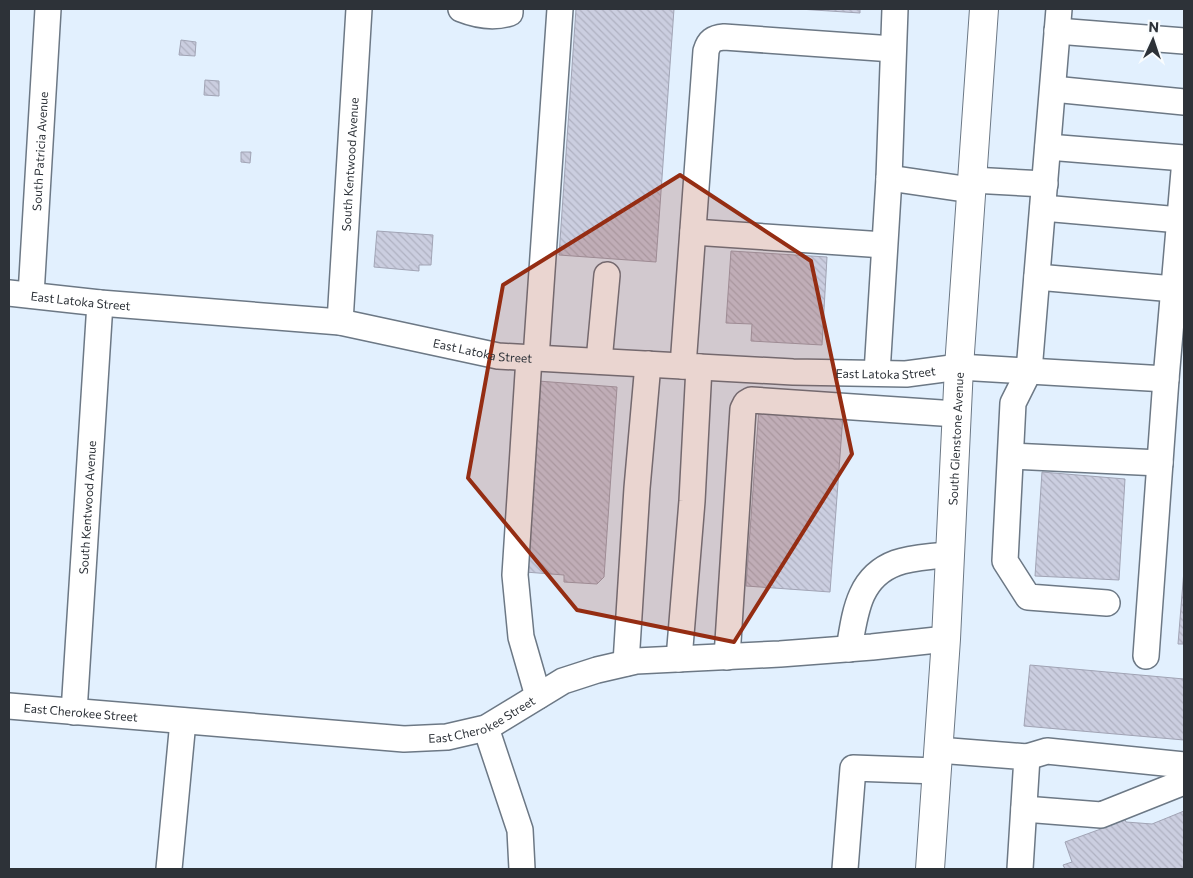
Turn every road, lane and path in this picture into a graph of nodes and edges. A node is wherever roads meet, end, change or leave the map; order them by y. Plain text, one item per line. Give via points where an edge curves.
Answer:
1 (48, 9) edge
2 (359, 9) edge
3 (461, 9) edge
4 (510, 9) edge
5 (560, 9) edge
6 (895, 9) edge
7 (984, 9) edge
8 (1058, 20) edge
9 (1184, 41) edge
10 (893, 49) junction
11 (1053, 89) junction
12 (1184, 102) edge
13 (1048, 147) junction
14 (1184, 158) edge
15 (1184, 170) edge
16 (889, 178) junction
17 (972, 185) junction
18 (1044, 196) junction
19 (1180, 220) junction
20 (693, 232) junction
21 (884, 245) junction
22 (607, 275) dead end
23 (1037, 278) junction
24 (1174, 288) junction
25 (20, 294) edge
26 (100, 303) junction
27 (340, 322) junction
28 (533, 358) junction
29 (599, 362) junction
30 (648, 364) junction
31 (691, 366) junction
32 (959, 367) junction
33 (1029, 371) junction
34 (877, 373) junction
35 (1166, 379) junction
36 (956, 414) junction
37 (1011, 456) junction
38 (1160, 463) junction
39 (950, 554) junction
40 (1107, 603) dead end
41 (946, 639) junction
42 (849, 649) junction
43 (1146, 656) dead end
44 (728, 657) junction
45 (679, 659) junction
46 (626, 664) junction
47 (538, 696) junction
48 (9, 706) edge
49 (74, 712) junction
50 (183, 721) junction
51 (486, 728) junction
52 (1027, 757) junction
53 (937, 760) junction
54 (1184, 765) edge
55 (1184, 782) edge
56 (1024, 809) junction
57 (169, 869) edge
58 (522, 869) edge
59 (845, 869) edge
60 (930, 869) edge
61 (1020, 869) edge

1 - 25 street, South Patricia Avenue
2 - 27 street, South Kentwood Avenue
3 - 4 street via 502,16 510,13
5 - 28 street
6 - 10 street
7 - 17 main road, South Glenstone Avenue
8 - 9 street
8 - 11 street
10 - 16 street
10 - 20 street via 714,38 706,51
11 - 12 street
11 - 13 street
13 - 14 street
13 - 18 street
15 - 19 street
16 - 17 street
16 - 21 street
17 - 18 street
17 - 32 main road, South Glenstone Avenue
18 - 19 street
18 - 23 street
19 - 24 street
20 - 21 street
20 - 31 street
21 - 34 street
22 - 29 street
23 - 24 street
23 - 33 street
24 - 35 street
25 - 26 street, East Latoka Street
26 - 27 street, East Latoka Street
26 - 49 street, South Kentwood Avenue
27 - 28 street, East Latoka Street via 498,356
28 - 29 street, East Latoka Street
28 - 47 street via 515,575 521,637
29 - 30 street, East Latoka Street
30 - 31 street, East Latoka Street
30 - 46 street
31 - 34 street, East Latoka Street
31 - 45 street via 692,501
32 - 33 street, East Latoka Street
32 - 34 street, East Latoka Street via 906,374
32 - 36 main road, South Glenstone Avenue
33 - 35 street, East Latoka Street
33 - 37 street via 1014,403
35 - 38 street
36 - 39 main road, South Glenstone Avenue
36 - 44 street via 752,400 746,403
37 - 38 street
37 - 40 street via 1005,561 1028,597
38 - 43 street
39 - 41 main road, South Glenstone Avenue
39 - 42 street via 898,562 880,570 868,583 857,606
41 - 42 street, East Cherokee Street
41 - 53 main road, South Glenstone Avenue
42 - 44 street, East Cherokee Street
44 - 45 street, East Cherokee Street
45 - 46 street, East Cherokee Street
46 - 47 street, East Cherokee Street via 563,681
47 - 51 street, East Cherokee Street
48 - 49 street, East Cherokee Street
49 - 50 street, East Cherokee Street
50 - 51 street, East Cherokee Street via 404,739 447,737
50 - 57 street
51 - 58 street via 520,830
52 - 53 street
52 - 54 street via 1047,751
52 - 56 street
53 - 59 street via 853,768
53 - 60 main road, South Glenstone Avenue
55 - 56 street via 1100,815
56 - 61 street

